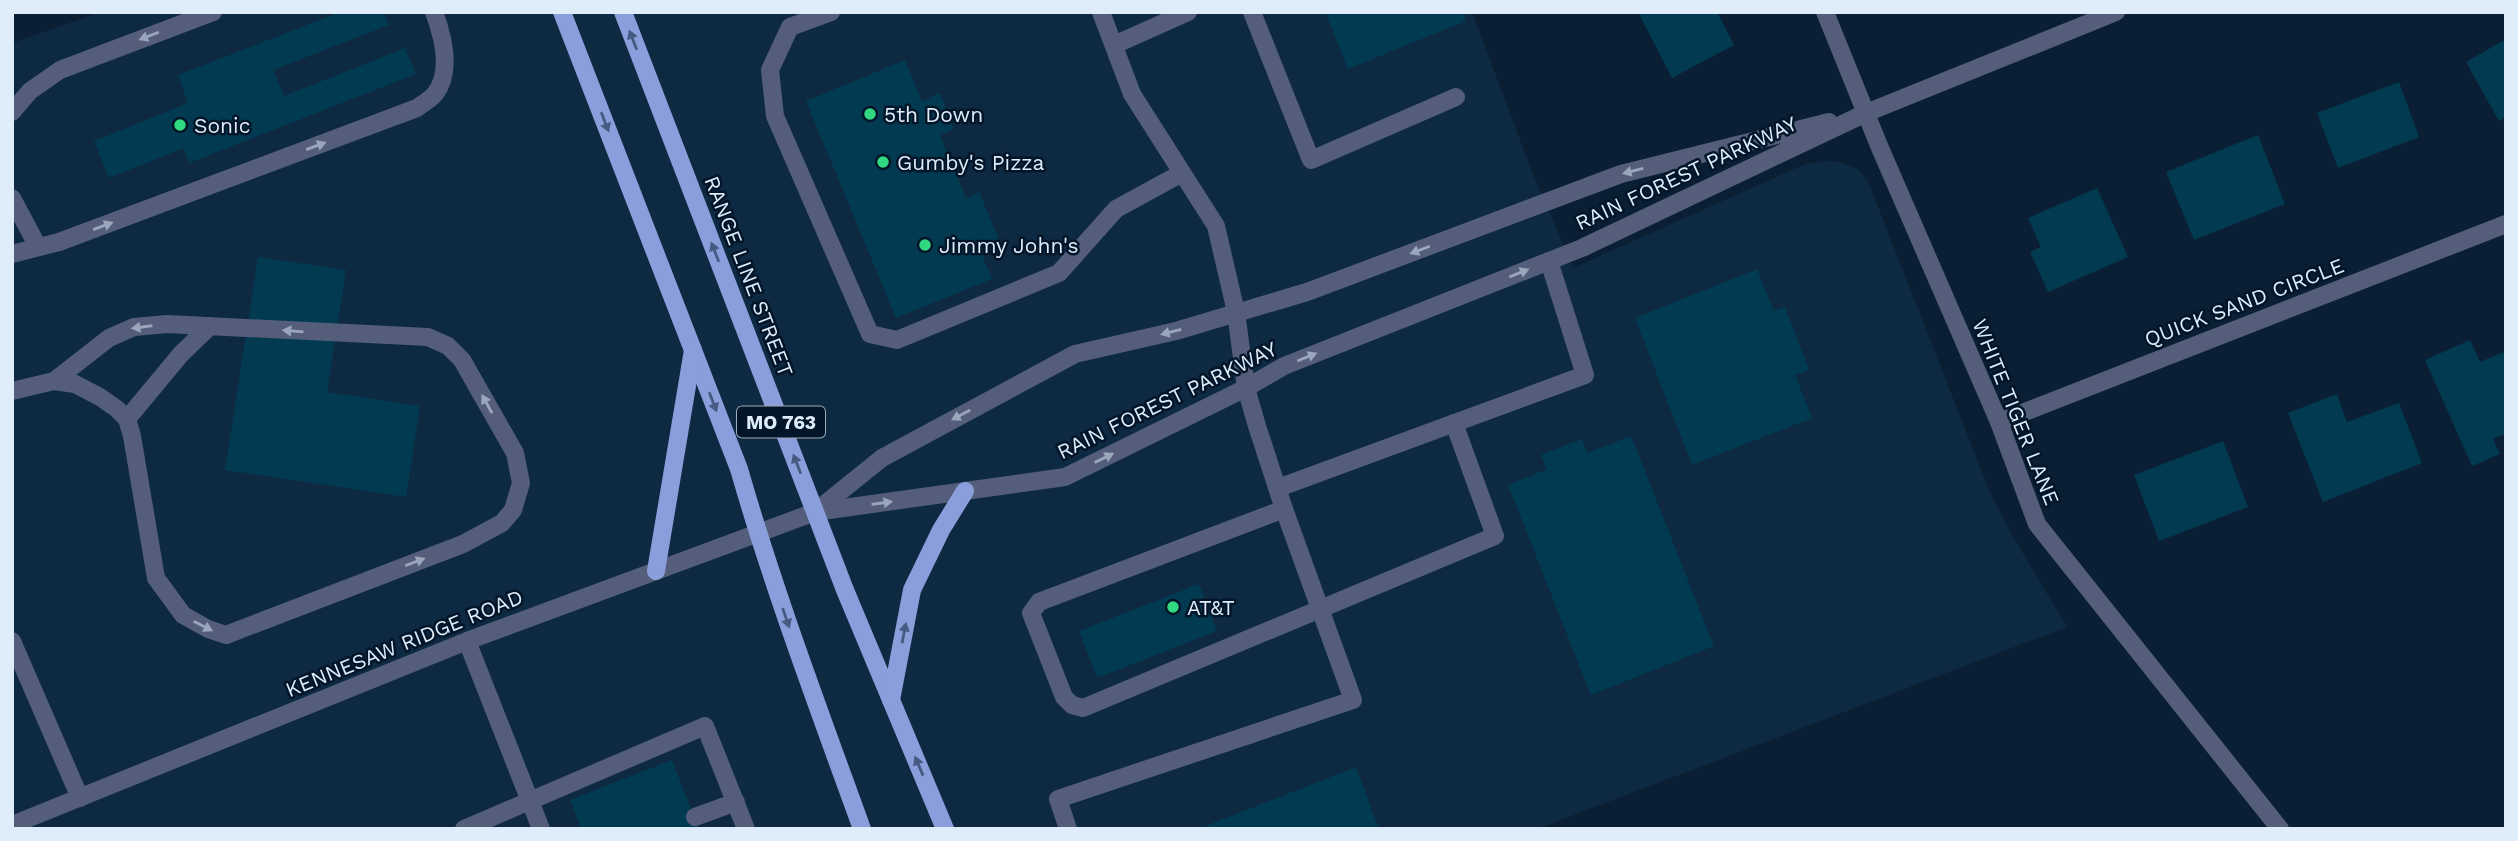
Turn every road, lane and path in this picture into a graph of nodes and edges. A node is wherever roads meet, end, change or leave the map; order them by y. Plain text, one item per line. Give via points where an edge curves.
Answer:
1 (213, 12) edge
2 (434, 12) edge
3 (562, 12) edge
4 (623, 12) edge
5 (831, 12) edge
6 (1101, 12) edge
7 (1188, 12) edge
8 (1252, 12) edge
9 (1825, 12) edge
10 (2116, 12) edge
11 (1114, 45) junction
12 (1456, 97) dead end
13 (12, 113) edge
14 (1866, 113) junction
15 (1182, 173) junction
16 (12, 198) edge
17 (2506, 224) edge
18 (38, 247) junction
19 (12, 254) edge
20 (1549, 261) junction
21 (1236, 312) junction
22 (210, 326) junction
23 (693, 350) junction
24 (54, 381) junction
25 (1246, 388) junction
26 (12, 391) edge
27 (127, 419) junction
28 (1999, 422) junction
29 (1454, 423) junction
30 (1278, 488) junction
31 (965, 491) junction
32 (1284, 509) junction
33 (815, 512) junction
34 (758, 533) junction
35 (656, 571) junction
36 (1320, 609) junction
37 (12, 641) edge
38 (467, 641) junction
39 (891, 700) junction
40 (80, 797) junction
41 (529, 801) junction
42 (736, 802) junction
43 (695, 817) dead end
44 (12, 825) edge
45 (464, 829) edge
46 (541, 829) edge
47 (746, 829) edge
48 (862, 829) edge
49 (945, 829) edge
50 (1068, 829) edge
51 (2280, 829) edge

1 -> 13 street via 60,70 30,90
18 -> 2 street via 417,108 435,94 444,73 441,31
3 -> 23 main road, MO 763
33 -> 4 main road, RANGE LINE STREET / MO 763
5 - 15 street via 790,27 770,71 775,116 870,334 897,340 1059,273 1116,209
6 - 11 street
7 - 11 street
8 - 12 street via 1311,160
9 - 14 street, WHITE TIGER LANE
10 - 14 street, RAIN FOREST PARKWAY
11 - 15 street via 1132,94
14 - 20 street, RAIN FOREST PARKWAY
14 -> 21 street, RAIN FOREST PARKWAY via 1621,174 1307,292
14 - 28 street, WHITE TIGER LANE
15 - 21 street via 1216,226
16 - 18 street
17 - 28 street, QUICK SAND CIRCLE
18 - 19 street
25 -> 20 street, RAIN FOREST PARKWAY via 1284,366
20 - 29 street via 1585,375
21 - 25 street
21 -> 33 street, RAIN FOREST PARKWAY via 1074,355 882,458
22 -> 24 street via 134,327 109,338
22 - 27 street
27 -> 22 street via 156,578 183,615 226,635 463,544 502,523 513,510 520,483 515,453 462,360 448,346 428,337
23 -> 34 main road, MO 763 via 739,469
23 - 35 main road
24 - 26 street
24 - 27 street via 75,384 100,397
25 - 30 street
31 -> 25 street, RAIN FOREST PARKWAY via 1065,477
28 - 51 street, WHITE TIGER LANE via 2037,524
29 - 30 street
29 - 36 street via 1494,536
30 - 32 street
33 -> 31 street, RAIN FOREST PARKWAY
39 -> 31 main road via 912,590
32 - 36 street
32 - 36 street via 1039,602 1031,613 1064,697 1083,708
33 - 34 street, KENNESAW RIDGE ROAD
33 - 39 main road, RANGE LINE STREET / MO 763
34 - 35 street, KENNESAW RIDGE ROAD
34 -> 48 main road, MO 763
35 - 38 street, KENNESAW RIDGE ROAD
36 - 50 street via 1353,700 1058,799
37 - 40 street
38 - 40 street, KENNESAW RIDGE ROAD
38 - 41 street
49 -> 39 main road, RANGE LINE STREET / MO 763
40 - 44 street, KENNESAW RIDGE ROAD
41 - 42 street via 705,726
41 - 45 street
41 - 46 street
42 - 43 street
42 - 47 street

